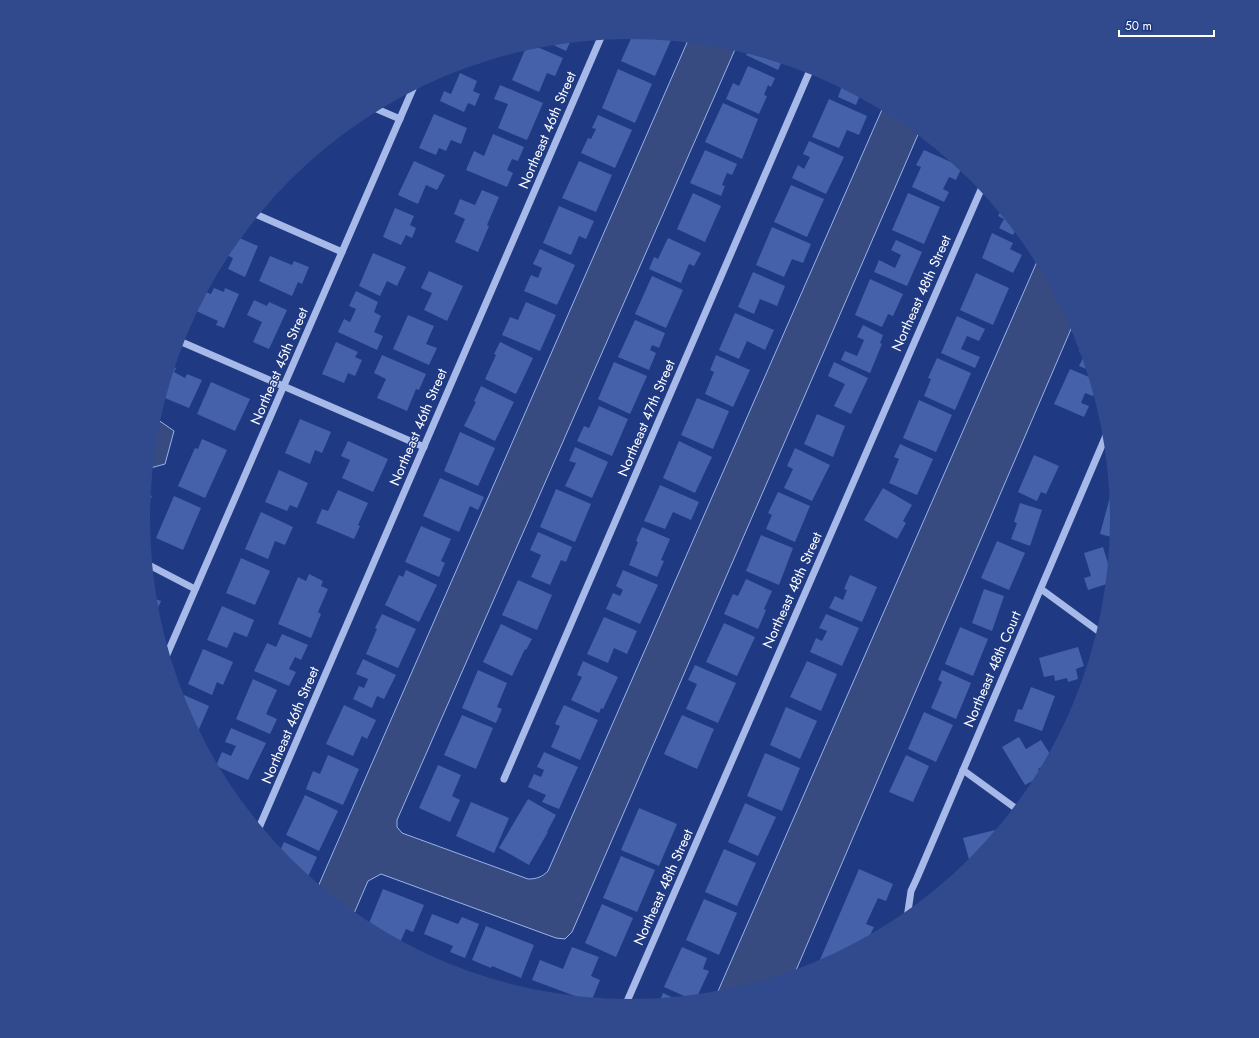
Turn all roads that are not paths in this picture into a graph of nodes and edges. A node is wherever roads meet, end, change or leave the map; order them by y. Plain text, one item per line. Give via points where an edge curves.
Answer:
1 (600, 40) edge
2 (808, 74) edge
3 (412, 92) edge
4 (379, 110) edge
5 (400, 119) junction
6 (980, 192) edge
7 (259, 215) edge
8 (342, 252) junction
9 (183, 343) edge
10 (284, 387) junction
11 (1103, 443) edge
12 (424, 447) junction
13 (153, 567) edge
14 (195, 589) junction
15 (1041, 589) junction
16 (1096, 629) edge
17 (168, 651) edge
18 (963, 770) junction
19 (504, 779) dead end
20 (1013, 807) edge
21 (260, 825) edge
22 (908, 910) edge
23 (628, 999) edge

1 - 12 street, Northeast 46th Street
2 - 19 street, Northeast 47th Street
3 - 5 street, Northeast 45th Street
4 - 5 street
5 - 8 street, Northeast 45th Street
6 - 23 street, Northeast 48th Street
7 - 8 street
8 - 10 street, Northeast 45th Street
9 - 10 street
10 - 12 street
10 - 14 street, Northeast 45th Street
11 - 15 street, Northeast 48th Court
12 - 21 street, Northeast 46th Street
13 - 14 street
14 - 17 street, Northeast 45th Street
15 - 16 street
15 - 18 street, Northeast 48th Court
18 - 20 street
18 - 22 street, Northeast 48th Court via 911,891

